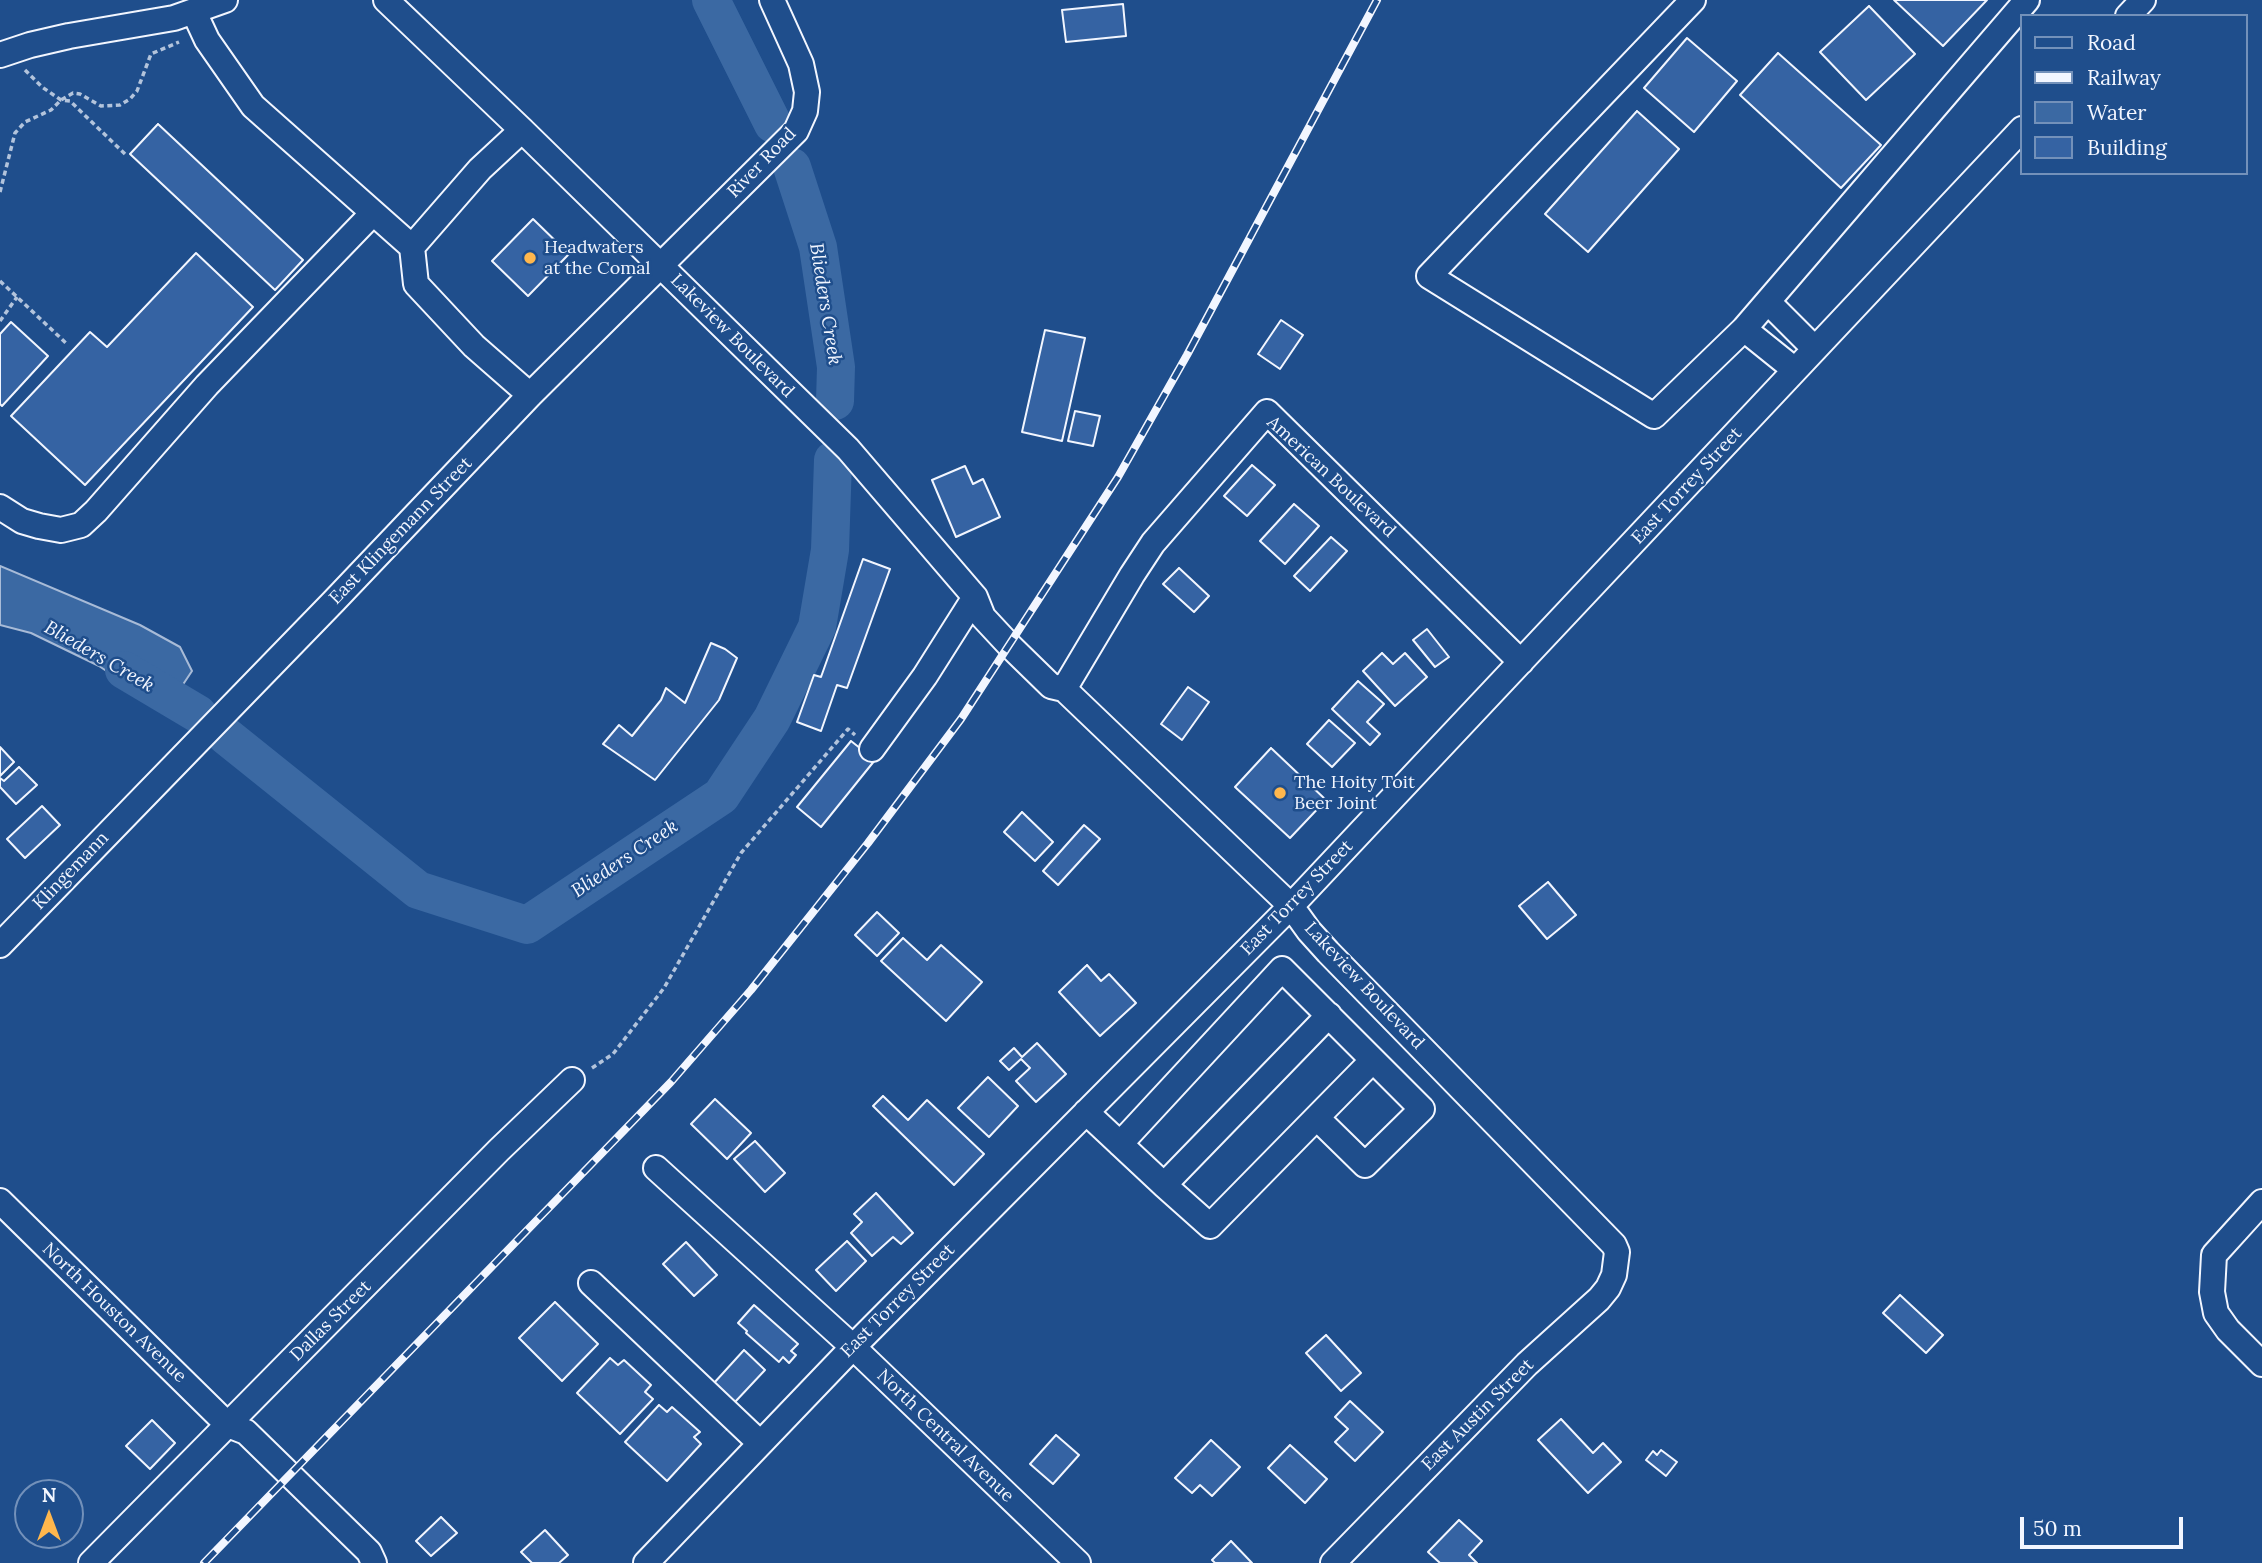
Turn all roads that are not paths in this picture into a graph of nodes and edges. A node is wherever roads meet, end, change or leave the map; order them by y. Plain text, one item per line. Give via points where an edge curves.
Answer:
1 (225, 0) edge
2 (386, 0) edge
3 (772, 0) edge
4 (1693, 0) edge
5 (2027, 0) edge
6 (2143, 0) edge
7 (2130, 14) edge
8 (199, 22) junction
9 (4, 54) edge
10 (522, 130) junction
11 (2021, 130) edge
12 (373, 213) junction
13 (412, 247) junction
14 (660, 265) junction
15 (1768, 302) junction
16 (1744, 329) junction
17 (1815, 349) junction
18 (1795, 370) junction
19 (530, 395) junction
20 (0, 507) edge
21 (975, 597) junction
22 (1521, 662) junction
23 (1064, 690) junction
24 (872, 749) road end
25 (142, 797) joint
26 (1291, 906) junction
27 (0, 945) edge
28 (1329, 1016) junction
29 (1373, 1060) junction
30 (572, 1080) road end
31 (1086, 1112) junction
32 (1317, 1118) junction
33 (1120, 1144) junction
34 (656, 1168) dead end
35 (1164, 1185) junction
36 (0, 1201) edge
37 (2262, 1202) edge
38 (1616, 1265) joint
39 (591, 1283) dead end
40 (852, 1347) junction
41 (2262, 1364) edge
42 (228, 1425) junction
43 (760, 1443) junction
44 (91, 1563) edge
45 (360, 1563) edge
46 (374, 1563) edge
47 (646, 1563) edge
48 (1078, 1563) edge
49 (1333, 1563) edge

1 - 8 street
2 - 10 street, Lakeview Boulevard
3 - 14 street, River Road via 801,64 807,92 805,111 796,131
4 - 16 street via 1429,276 1654,416
5 - 15 street
6 - 7 street
8 - 9 street via 69,36
8 - 12 street via 254,106
10 - 13 street via 480,169
10 - 14 street, Lakeview Boulevard
11 - 17 street, East Torrey Street
12 - 13 street
12 - 20 street via 207,385 81,525 61,530 39,527
13 - 19 street via 416,284 474,346
14 - 19 street, East Klingemann Street
14 - 21 street, Lakeview Boulevard via 860,462
15 - 16 street
15 - 17 street
16 - 18 street
17 - 18 street, East Torrey Street
18 - 22 street, East Torrey Street
19 - 25 street, East Klingemann Street
21 - 23 street, Lakeview Boulevard via 982,617 1051,685
21 - 24 street
22 - 23 street, American Boulevard via 1267,412 1153,543
22 - 26 street, East Torrey Street
23 - 26 street, Lakeview Boulevard
25 - 27 street, Klingemann
26 - 31 street, East Torrey Street
26 - 38 street, Lakeview Boulevard via 1328,952 1614,1245
28 - 29 street
28 - 33 street via 1282,969
28 - 35 street
29 - 32 street
29 - 32 street via 1422,1108 1365,1166
30 - 42 street, Dallas Street
31 - 33 street
31 - 40 street, East Torrey Street
32 - 35 street via 1210,1226
33 - 35 street
34 - 40 street, North Central Avenue
36 - 42 street, North Houston Avenue
37 - 41 street via 2214,1255 2212,1292 2216,1313
38 - 49 street, East Austin Street via 1599,1298 1527,1364
39 - 43 street
40 - 43 street, East Torrey Street
40 - 48 street, North Central Avenue
42 - 44 street, Dallas Street
42 - 45 street, North Houston Avenue via 234,1441
42 - 46 street, North Houston Avenue via 246,1432 369,1552
43 - 47 street, East Torrey Street

